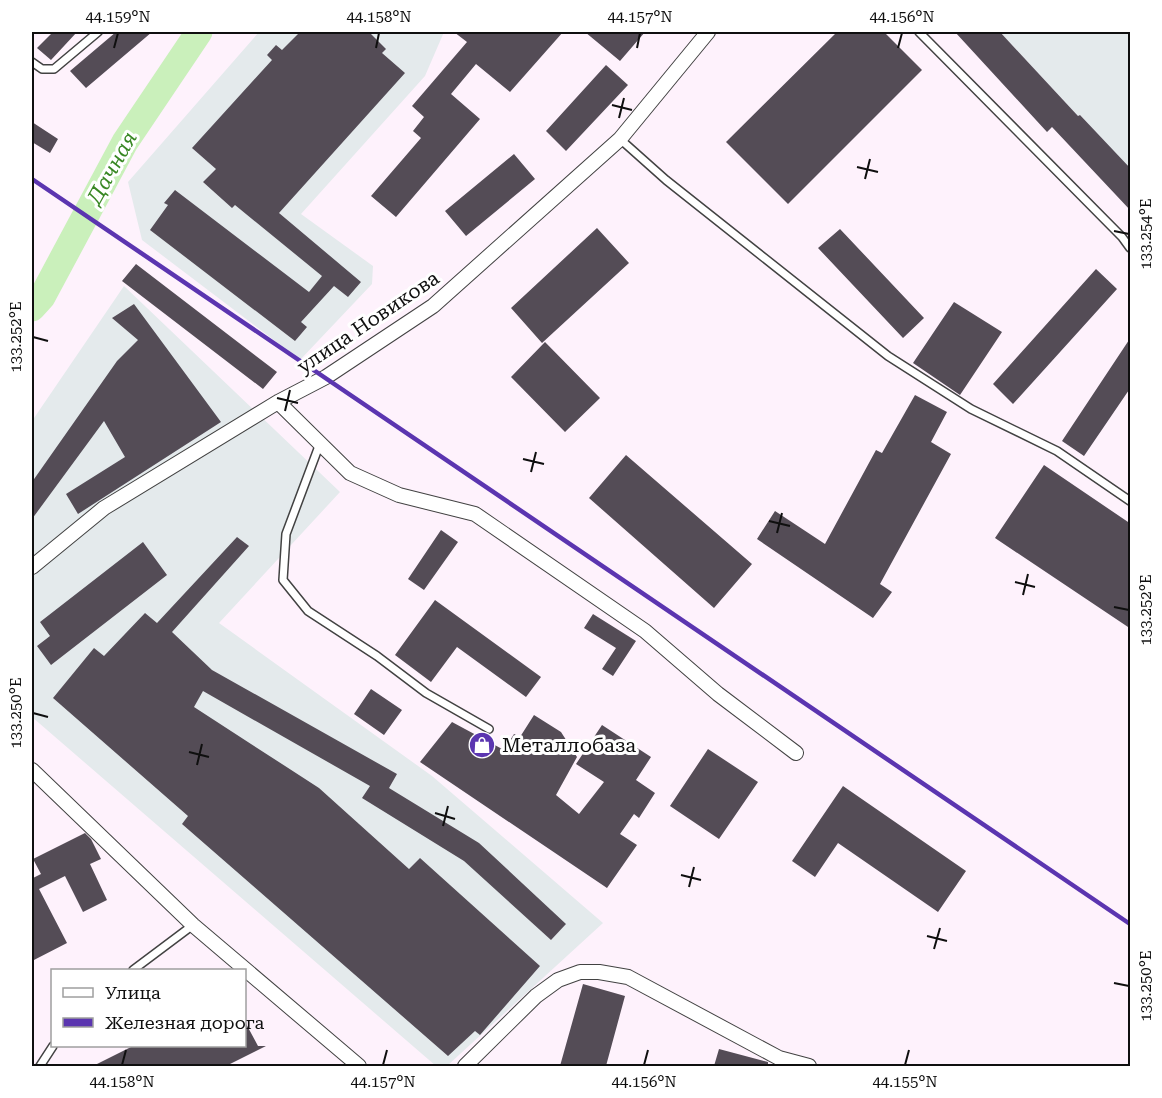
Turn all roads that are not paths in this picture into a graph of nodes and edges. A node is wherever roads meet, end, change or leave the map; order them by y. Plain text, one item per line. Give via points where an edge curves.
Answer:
1 (98, 32) edge
2 (708, 32) edge
3 (919, 32) edge
4 (32, 62) edge
5 (620, 139) junction
6 (1131, 248) edge
7 (278, 402) junction
8 (1131, 501) edge
9 (32, 567) edge
10 (489, 729) dead end
11 (796, 753) dead end
12 (32, 770) edge
13 (193, 925) junction
14 (134, 969) edge
15 (245, 969) edge
16 (246, 970) edge
17 (52, 1047) edge
18 (40, 1066) edge
19 (359, 1066) edge
20 (465, 1066) edge
21 (809, 1066) edge

1 - 4 lane via 54,69 42,69
2 - 5 street, улица Новикова
3 - 6 lane
5 - 7 street, улица Новикова via 433,306 326,377
5 - 8 lane via 888,356 971,409 1057,451
7 - 9 street, улица Новикова via 104,508
7 - 10 lane via 319,446 286,534 283,579 308,610 426,693
7 - 11 street via 350,473 399,495 475,514 645,631 718,694
12 - 13 street
13 - 14 lane
13 - 15 street
16 - 19 street
17 - 18 lane
20 - 21 street via 536,996 558,980 580,972 628,977 779,1058

